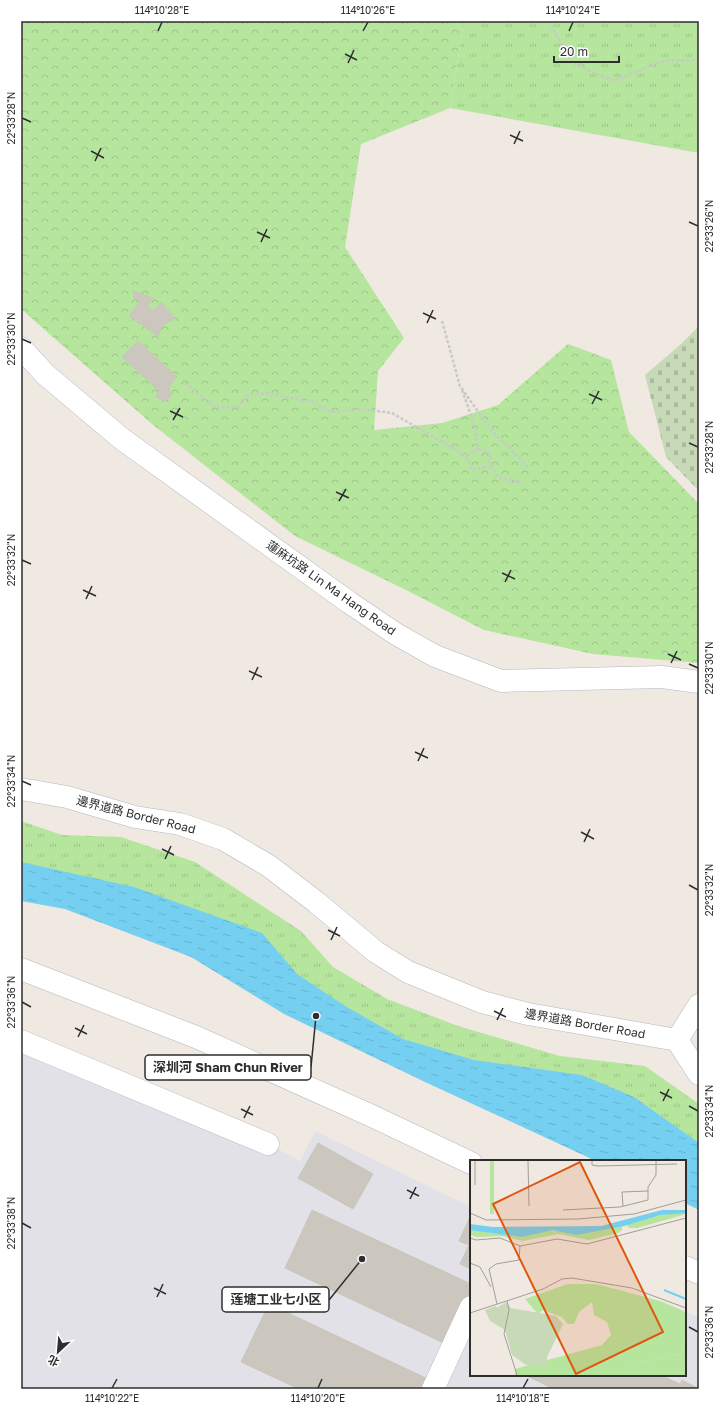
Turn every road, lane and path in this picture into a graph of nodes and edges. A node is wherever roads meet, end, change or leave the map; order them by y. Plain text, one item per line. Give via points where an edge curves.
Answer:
1 (549, 21) edge
2 (699, 60) edge
3 (442, 321) dead end
4 (21, 348) edge
5 (185, 383) dead end
6 (460, 386) junction
7 (478, 449) junction
8 (465, 455) junction
9 (490, 466) junction
10 (528, 466) dead end
11 (521, 482) dead end
12 (699, 682) edge
13 (21, 789) edge
14 (21, 969) edge
15 (699, 1004) edge
16 (677, 1040) junction
17 (21, 1041) edge
18 (699, 1074) edge
19 (268, 1144) dead end
20 (470, 1163) edge
21 (686, 1266) edge
22 (699, 1273) edge
23 (470, 1309) edge
24 (433, 1389) edge

1 - 2 path via 572,63 614,81 663,61
3 - 6 path
4 - 12 street, 蓮麻坑路 Lin Ma Hang Road via 55,383 122,439 350,603 435,656 500,681 662,677
5 - 8 path via 214,407 238,407 248,395 266,393 313,402 331,412 362,409 392,413
6 - 7 path via 474,424
6 - 10 path via 491,430
7 - 8 path
7 - 9 path via 490,453
8 - 9 path via 472,470
9 - 11 path via 498,478
13 - 16 street, 邊界道路 Border Road via 67,797 134,817 180,824 223,839 269,866 376,952 408,972 482,1002 528,1014
14 - 20 street via 196,1037
15 - 16 street
16 - 18 street
17 - 19 street
21 - 22 street
23 - 24 street

